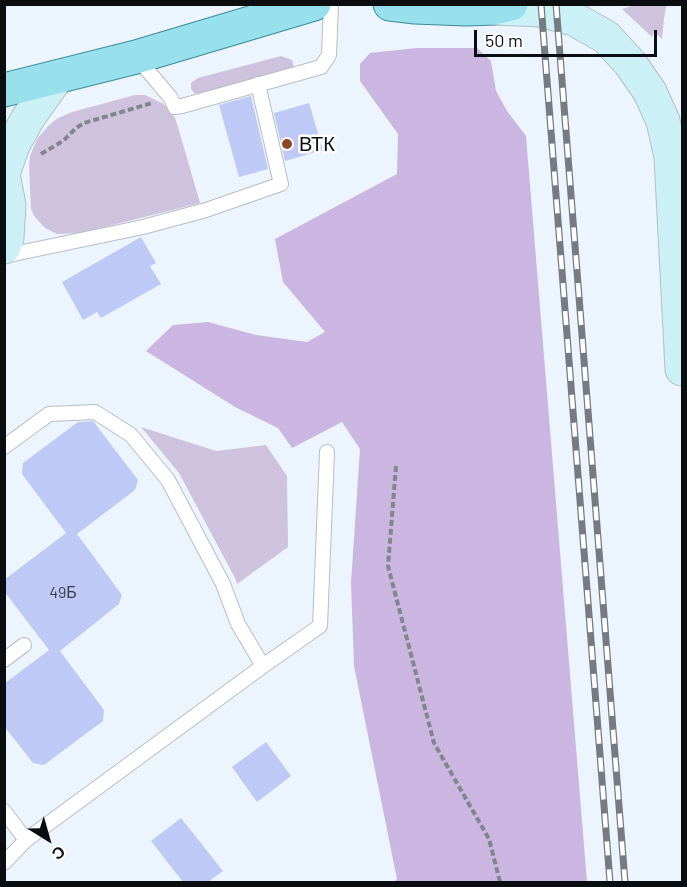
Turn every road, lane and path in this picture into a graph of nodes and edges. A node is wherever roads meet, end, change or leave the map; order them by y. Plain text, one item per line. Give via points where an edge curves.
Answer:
1 (315, 4) edge
2 (331, 4) edge
3 (390, 4) edge
4 (503, 6) edge
5 (136, 57) junction
6 (57, 76) junction
7 (258, 84) junction
8 (4, 90) edge
9 (170, 97) junction
10 (38, 159) dead end
11 (4, 171) edge
12 (4, 179) edge
13 (4, 247) edge
14 (4, 256) edge
15 (682, 369) edge
16 (4, 447) edge
17 (327, 452) dead end
18 (396, 466) dead end
19 (24, 645) dead end
20 (4, 660) edge
21 (263, 666) junction
22 (4, 811) edge
23 (26, 840) junction
24 (4, 863) edge
25 (500, 882) edge

1 - 5 main road
2 - 7 lane via 328,55 321,67
3 - 4 main road via 465,9
4 - 15 main road via 540,10 574,20 606,37 650,92 663,121 671,157
5 - 6 main road
5 - 9 lane
6 - 8 main road
6 - 11 main road via 28,118
7 - 9 lane via 175,107
7 - 14 lane via 280,184 143,227
9 - 10 path via 84,123
12 - 13 main road via 9,206
16 - 21 lane via 49,414 95,412 131,435 168,480 223,584 238,624
17 - 21 lane via 320,626
18 - 25 path via 388,566 434,743 489,839
19 - 20 lane
21 - 23 lane
22 - 23 lane
23 - 24 lane

